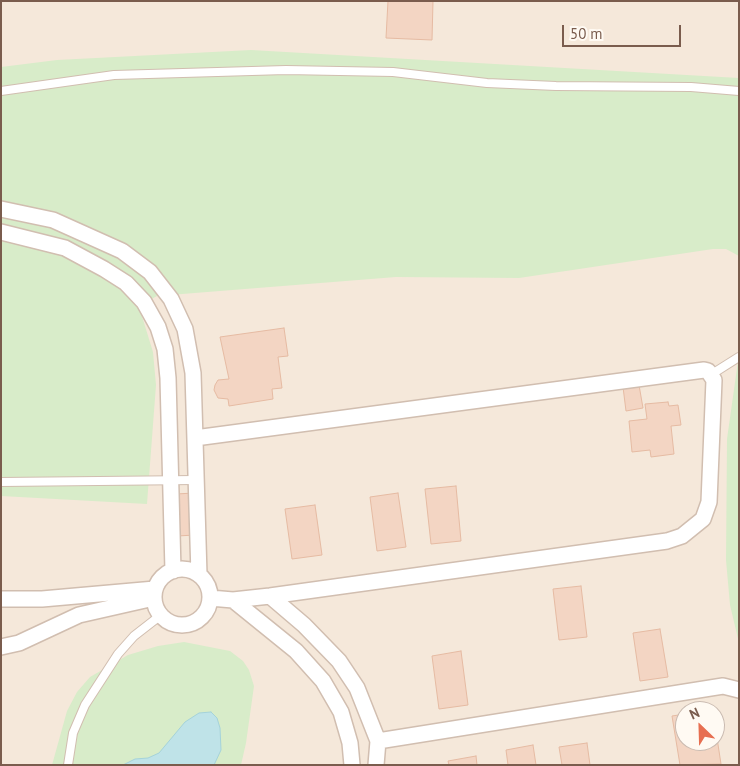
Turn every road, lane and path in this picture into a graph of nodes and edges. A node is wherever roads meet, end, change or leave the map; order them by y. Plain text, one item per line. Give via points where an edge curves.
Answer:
1 (739, 91) edge
2 (1, 92) edge
3 (1, 209) edge
4 (1, 232) edge
5 (739, 357) edge
6 (712, 374) junction
7 (195, 438) junction
8 (170, 480) junction
9 (196, 480) junction
10 (1, 482) edge
11 (174, 571) junction
12 (199, 575) junction
13 (154, 594) junction
14 (270, 596) junction
15 (210, 598) junction
16 (1, 600) edge
17 (233, 600) junction
18 (160, 616) junction
19 (1, 647) edge
20 (739, 690) edge
21 (378, 742) junction
22 (68, 765) edge
23 (352, 765) edge
24 (376, 765) edge

1 - 2 lane via 487,83 393,72 286,70 114,75
3 - 7 street via 53,220 89,234 122,251 150,272 171,299 185,329 194,373
4 - 8 street via 65,248 112,274 144,302 158,327 165,349
5 - 6 lane
6 - 7 street via 704,370
6 - 14 street via 715,384 709,502 703,518 682,536
7 - 9 street
8 - 9 lane
8 - 10 lane
8 - 11 street
9 - 12 street
11 - 12 street via 191,571
11 - 13 street via 165,575
12 - 15 street via 205,581
13 - 16 street
13 - 18 street
13 - 19 street via 79,615 19,643
14 - 17 street
14 - 21 street via 340,662 357,688
15 - 17 street
15 - 18 street via 203,616 186,625 177,625
17 - 23 street via 296,652 323,682 340,712 350,743
18 - 22 lane via 134,636 118,654 85,704 73,733
20 - 21 street via 723,686
21 - 24 street

